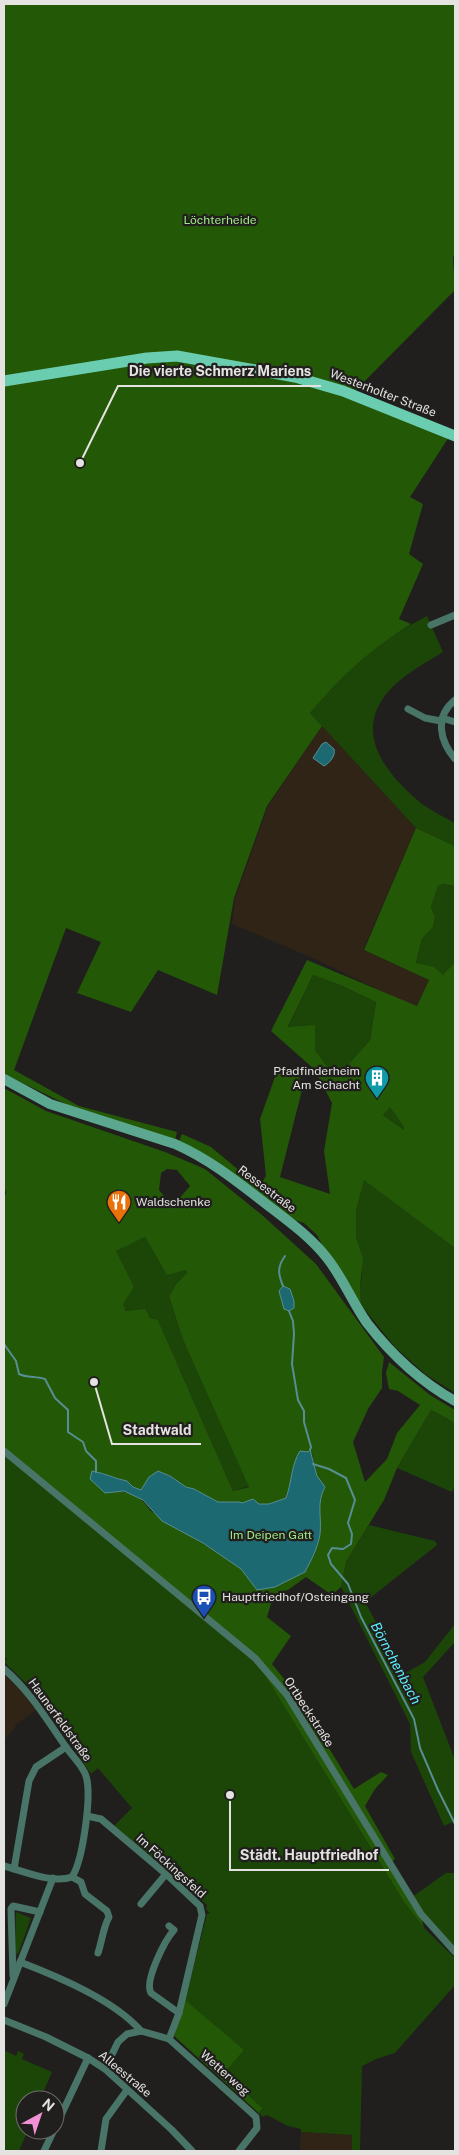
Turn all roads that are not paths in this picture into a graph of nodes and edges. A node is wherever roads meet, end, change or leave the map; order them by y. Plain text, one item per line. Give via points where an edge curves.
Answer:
1 (4, 382) edge
2 (455, 436) edge
3 (455, 615) edge
4 (431, 625) dead end
5 (455, 700) edge
6 (408, 709) dead end
7 (442, 720) junction
8 (455, 722) edge
9 (455, 760) edge
10 (4, 1079) edge
11 (455, 1400) edge
12 (4, 1450) edge
13 (4, 1670) edge
14 (66, 1747) junction
15 (87, 1816) junction
16 (4, 1866) edge
17 (14, 1869) junction
18 (166, 1874) junction
19 (72, 1877) junction
20 (54, 1878) junction
21 (141, 1904) dead end
22 (40, 1912) junction
23 (169, 1926) dead end
24 (455, 1952) edge
25 (98, 1953) dead end
26 (20, 1962) junction
27 (14, 1979) junction
28 (4, 2004) edge
29 (179, 2013) junction
30 (4, 2020) edge
31 (141, 2031) junction
32 (170, 2039) junction
33 (88, 2058) junction
34 (106, 2069) junction
35 (127, 2090) junction
36 (65, 2106) edge
37 (101, 2151) edge
38 (192, 2151) edge
39 (239, 2151) edge

1 - 2 main road, Westerholter Straße via 176,356 295,377 343,391
3 - 4 street
5 - 7 street via 445,710
6 - 7 street via 425,718
7 - 8 street
7 - 9 street via 443,740
10 - 11 main road, Ressestraße via 50,1104 175,1144 225,1173 315,1245 387,1346 418,1376
12 - 24 street, Ortbeckstraße via 271,1674 421,1914
13 - 14 street, Haunerfeldstraße via 28,1693
14 - 15 street, Haunerfeldstraße via 86,1774 89,1790
14 - 17 street via 36,1768 29,1781
15 - 18 street, Im Föckingsfeld via 100,1819
15 - 19 street, Haunerfeldstraße via 78,1868
16 - 17 street
17 - 20 street
18 - 21 street
18 - 29 street, Im Föckingsfeld via 200,1906 202,1915
19 - 20 street via 65,1880
19 - 25 street via 81,1882 85,1894 107,1911 109,1917
20 - 22 street
22 - 26 street
22 - 27 street via 17,1906 11,1910
23 - 29 street via 174,1930 164,1941 162,1953 153,1966 148,1989
26 - 27 street
26 - 31 street, Wetterweg via 73,1985 130,2018
27 - 28 street
29 - 32 street, Im Föckingsfeld
30 - 33 street, Alleestraße
31 - 32 street, Wetterweg
31 - 34 street via 128,2034 118,2042
32 - 39 street, Wetterweg via 256,2117 257,2128
33 - 34 street, Alleestraße
33 - 36 street
34 - 35 street, Alleestraße
35 - 37 street via 106,2120
35 - 38 street, Alleestraße

